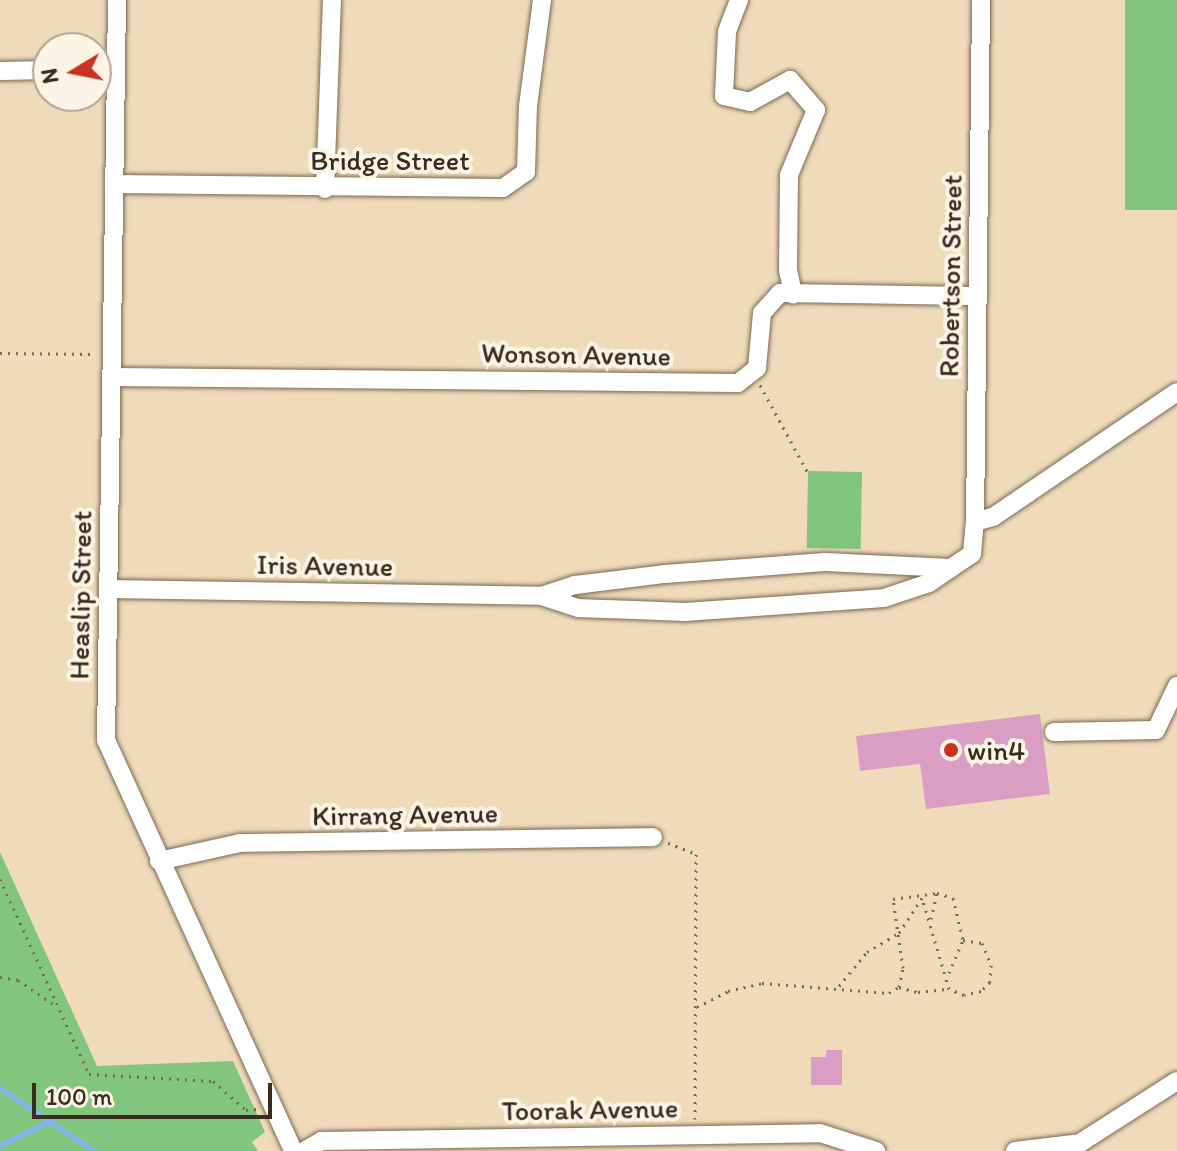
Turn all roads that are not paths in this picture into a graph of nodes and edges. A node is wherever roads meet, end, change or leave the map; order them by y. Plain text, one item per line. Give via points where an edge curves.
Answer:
1 (117, 0) edge
2 (332, 0) edge
3 (542, 0) edge
4 (554, 0) edge
5 (739, 0) edge
6 (981, 0) edge
7 (539, 38) junction
8 (112, 69) edge
9 (116, 69) junction
10 (32, 70) edge
11 (0, 71) edge
12 (114, 184) junction
13 (325, 189) junction
14 (793, 294) junction
15 (976, 296) junction
16 (111, 377) junction
17 (1177, 392) edge
18 (975, 522) junction
19 (972, 554) joint
20 (951, 568) junction
21 (108, 589) junction
22 (541, 596) junction
23 (1177, 686) edge
24 (1054, 732) dead end
25 (653, 837) road end
26 (159, 861) junction
27 (1177, 1081) edge
28 (293, 1151) edge
29 (304, 1151) edge
30 (876, 1151) edge
31 (1015, 1151) edge

1 - 9 street, Heaslip Street
2 - 13 street
3 - 7 street, Bridge Street
4 - 7 street, Bridge Street
5 - 14 street via 727,32 724,96 750,102 790,80 816,110 789,175 788,270
6 - 15 street, Robertson Street
7 - 13 street, Bridge Street via 528,106 526,172 503,188
8 - 9 street
9 - 12 street, Heaslip Street
10 - 11 street
12 - 13 street, Bridge Street
12 - 16 street, Heaslip Street
14 - 15 street
14 - 16 street, Wonson Avenue via 780,293 762,313 757,368 738,383
15 - 18 street, Robertson Street
16 - 21 street, Heaslip Street
17 - 18 street via 993,517
18 - 19 street, Robertson Street
19 - 20 street, Iris Avenue
20 - 22 street, Iris Avenue via 825,562 650,576 575,585
20 - 22 street, Iris Avenue via 929,583 884,598 765,609 578,608
21 - 22 street, Iris Avenue
21 - 26 street, Heaslip Street via 106,740
23 - 24 street via 1156,730
25 - 26 street, Kirrang Avenue via 240,843
26 - 28 street, Heaslip Street
27 - 31 street via 1080,1143
29 - 30 street, Toorak Avenue via 321,1141 820,1133

